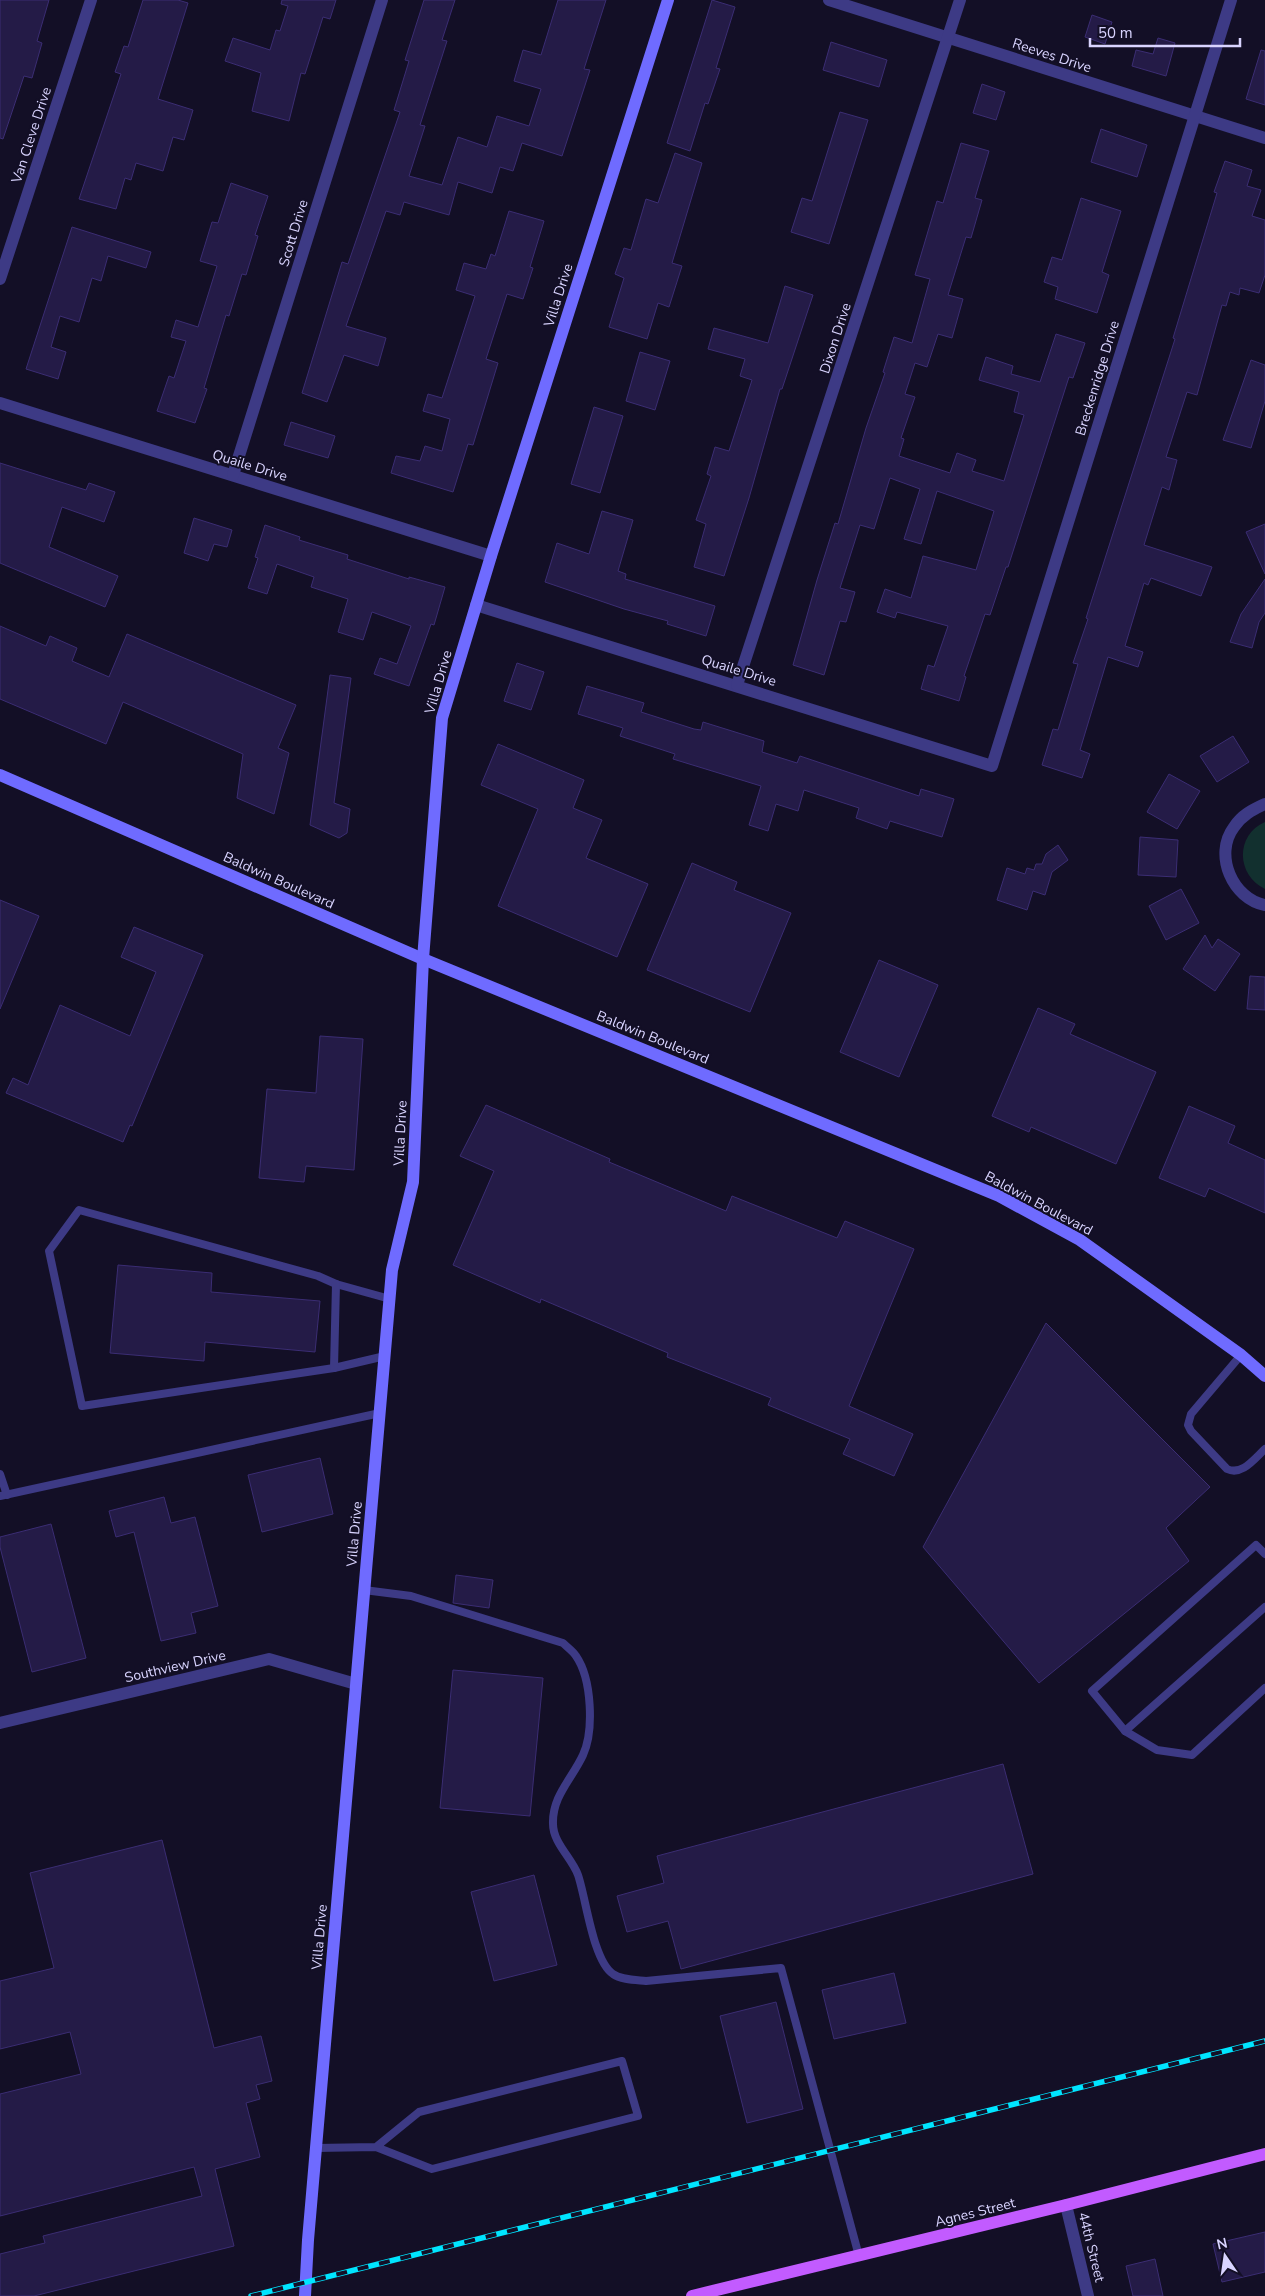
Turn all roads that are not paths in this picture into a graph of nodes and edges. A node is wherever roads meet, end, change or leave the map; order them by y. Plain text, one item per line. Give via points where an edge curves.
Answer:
1 (91, 0) edge
2 (382, 0) edge
3 (668, 0) edge
4 (829, 0) edge
5 (960, 0) edge
6 (1231, 0) edge
7 (949, 38) junction
8 (1194, 116) junction
9 (1265, 138) edge
10 (0, 279) edge
11 (0, 403) edge
12 (233, 475) junction
13 (491, 556) junction
14 (476, 605) junction
15 (737, 685) junction
16 (992, 766) joint
17 (0, 775) edge
18 (1265, 804) edge
19 (1265, 906) edge
20 (423, 959) junction
21 (336, 1284) junction
22 (390, 1299) junction
23 (1241, 1354) junction
24 (384, 1356) junction
25 (1260, 1364) edge
26 (334, 1368) junction
27 (1265, 1376) edge
28 (380, 1413) junction
29 (1265, 1449) edge
30 (0, 1474) edge
31 (3, 1496) edge
32 (1265, 1554) edge
33 (364, 1590) junction
34 (1265, 1607) edge
35 (356, 1684) junction
36 (1265, 1688) edge
37 (0, 1723) edge
38 (1125, 1731) junction
39 (376, 2147) junction
40 (316, 2148) junction
41 (1265, 2154) edge
42 (1066, 2205) junction
43 (859, 2256) junction
44 (306, 2296) edge
45 (692, 2296) edge
46 (1088, 2296) edge

1 - 10 street, Van Cleve Drive
2 - 12 street, Scott Drive
3 - 13 street, Villa Drive
4 - 7 street, Reeves Drive
5 - 7 street, Dixon Drive
6 - 8 street, Breckenridge Drive
7 - 8 street, Reeves Drive
7 - 15 street, Dixon Drive
8 - 9 street, Reeves Drive
8 - 16 street, Breckenridge Drive
11 - 12 street, Quaile Drive
12 - 13 street, Quaile Drive
13 - 14 street, Villa Drive
14 - 15 street, Quaile Drive
14 - 20 street, Villa Drive via 442,718
15 - 16 street, Quaile Drive
17 - 20 street, Baldwin Boulevard
18 - 19 street via 1248,812 1232,828 1226,850 1228,872 1239,890 1256,904
20 - 22 street, Villa Drive via 412,1182 392,1270
20 - 23 street, Baldwin Boulevard via 999,1196 1080,1240
21 - 22 lane
21 - 26 lane
21 - 26 lane via 318,1276 79,1210 48,1251 82,1406
22 - 24 street, Villa Drive
23 - 25 street, Baldwin Boulevard
23 - 29 lane via 1191,1414 1188,1425 1227,1469 1234,1472 1241,1470
24 - 26 lane
24 - 28 street, Villa Drive
25 - 27 street, Baldwin Boulevard
28 - 31 lane
28 - 33 street, Villa Drive
30 - 31 lane
32 - 38 lane via 1256,1545 1092,1691
33 - 35 street, Villa Drive
33 - 43 lane via 411,1596 563,1643 576,1655 585,1674 589,1738 556,1802 553,1825 557,1839 578,1873 600,1957 613,1974 646,1981 781,1968
34 - 38 lane
35 - 37 street, Southview Drive via 269,1659
35 - 40 street, Villa Drive
36 - 38 lane via 1192,1755 1157,1750
39 - 39 lane via 419,2112 622,2062 638,2116 432,2170
39 - 40 lane
40 - 44 street, Villa Drive
41 - 42 main road, Agnes Street
42 - 43 main road, Agnes Street
42 - 46 street, 44th Street
43 - 45 main road, Agnes Street

